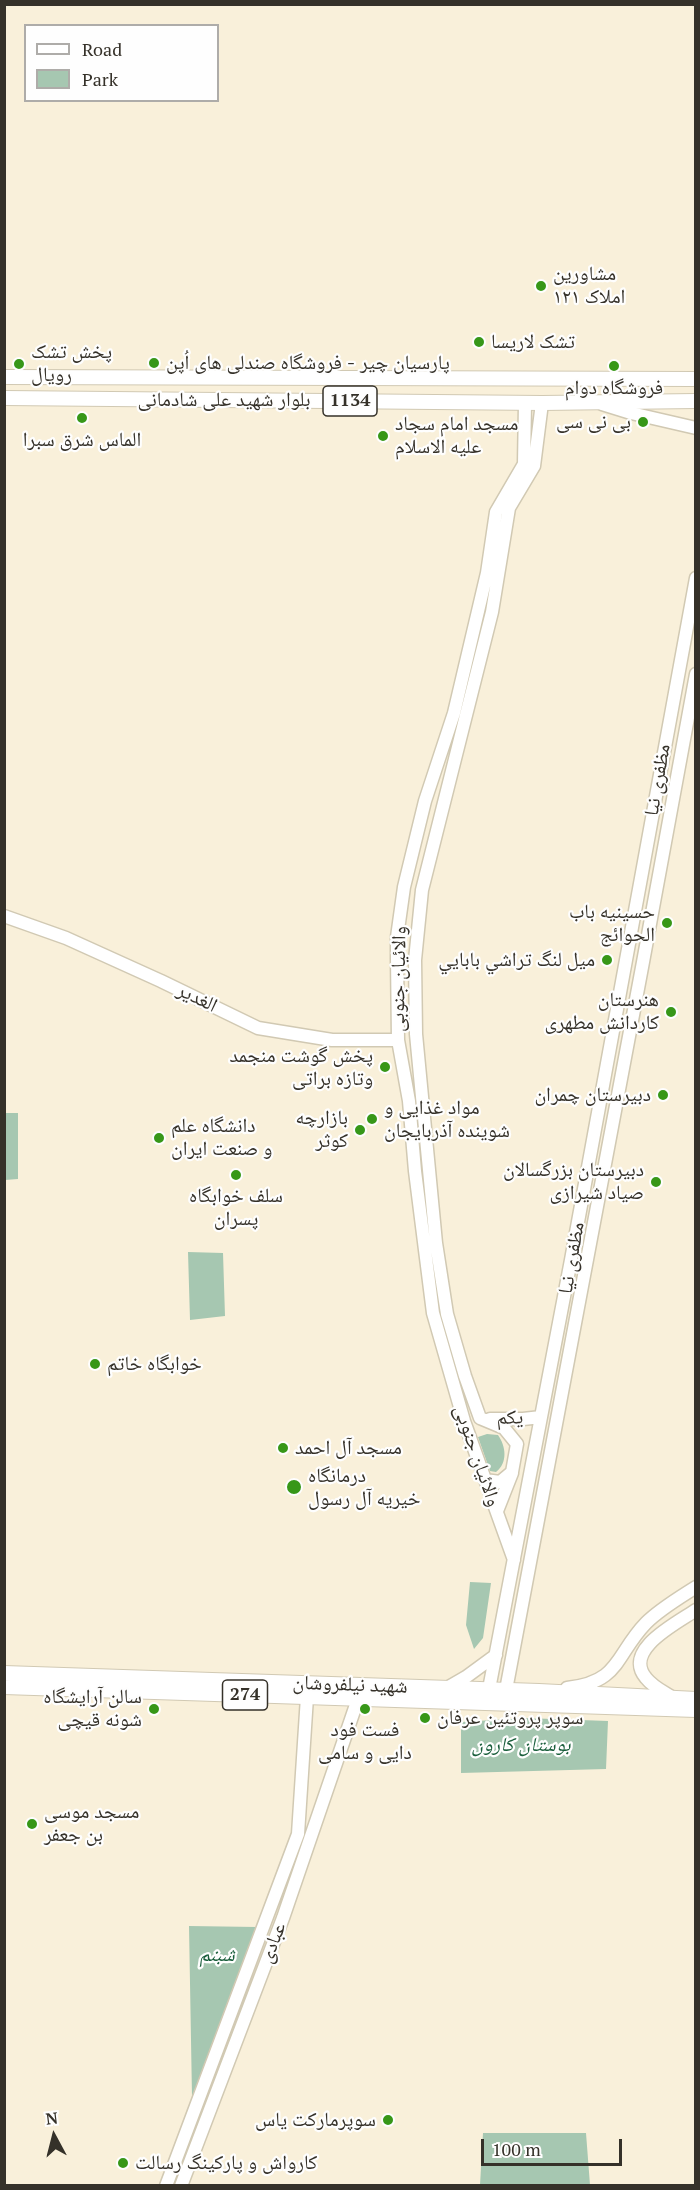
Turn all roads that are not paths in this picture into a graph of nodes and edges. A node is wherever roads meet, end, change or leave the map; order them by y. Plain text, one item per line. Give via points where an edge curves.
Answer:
1 (4, 377) edge
2 (696, 379) edge
3 (4, 399) edge
4 (696, 401) edge
5 (598, 402) junction
6 (525, 403) junction
7 (542, 403) junction
8 (696, 428) edge
9 (505, 507) junction
10 (696, 578) edge
11 (478, 610) junction
12 (492, 612) junction
13 (696, 674) edge
14 (460, 714) junction
15 (425, 801) junction
16 (442, 804) junction
17 (4, 916) edge
18 (626, 957) junction
19 (643, 962) junction
20 (416, 1034) junction
21 (398, 1036) junction
22 (433, 1313) junction
23 (447, 1314) junction
24 (541, 1417) junction
25 (480, 1418) junction
26 (512, 1472) junction
27 (485, 1480) junction
28 (496, 1511) junction
29 (514, 1560) junction
30 (696, 1587) edge
31 (505, 1606) junction
32 (522, 1610) junction
33 (696, 1610) edge
34 (496, 1655) junction
35 (4, 1673) edge
36 (4, 1687) edge
37 (447, 1688) junction
38 (489, 1689) junction
39 (307, 1690) junction
40 (539, 1691) junction
41 (505, 1697) junction
42 (673, 1698) junction
43 (696, 1698) edge
44 (358, 1699) junction
45 (485, 1704) junction
46 (696, 1710) edge
47 (305, 1834) junction
48 (203, 2127) junction
49 (188, 2128) junction
50 (166, 2186) edge
51 (181, 2186) edge

1 - 2 main road, بلوار شهید علی شادمانی / 1134
3 - 6 main road, بلوار شهید علی شادمانی / 1134
4 - 5 main road, بلوار شهید علی شادمانی / 1134
5 - 7 main road, بلوار شهید علی شادمانی / 1134
5 - 8 main road
6 - 7 main road, بلوار شهید علی شادمانی / 1134
6 - 9 main road, والائیان جنوبی via 524,464
7 - 9 main road, والائیان جنوبی via 534,466
9 - 11 main road, والائیان جنوبی via 496,512
9 - 12 main road, والائیان جنوبی
10 - 18 main road, مظفری نیا
11 - 12 main road
11 - 14 main road, والائیان جنوبی
12 - 14 main road, والائیان جنوبی
13 - 19 main road, مظفری نیا
14 - 15 main road, والائیان جنوبی
14 - 16 main road, والائیان جنوبی
15 - 16 main road
15 - 21 main road, والائیان جنوبی via 404,887 397,937
16 - 20 main road, والائیان جنوبی via 422,890 415,960
17 - 21 main road, الغدیر via 66,938 258,1028 332,1040
18 - 19 main road
18 - 24 main road, مظفری نیا
19 - 32 main road, مظفری نیا
20 - 21 main road, الغدیر
20 - 23 main road, والائیان جنوبی via 436,1243
21 - 22 main road, والائیان جنوبی
22 - 23 main road
22 - 27 main road, والائیان جنوبی
23 - 25 main road, والائیان جنوبی
24 - 25 main road, یکم
24 - 29 main road, مظفری نیا
25 - 26 main road via 504,1428 517,1444
26 - 27 main road via 500,1482
26 - 28 main road
27 - 28 main road, والائیان جنوبی
28 - 29 main road, والائیان جنوبی
29 - 31 main road, مظفری نیا
30 - 40 main road via 648,1621 618,1664 596,1682
31 - 32 main road via 508,1612
31 - 34 main road, مظفری نیا
32 - 41 main road, مظفری نیا
33 - 42 main road via 656,1636 641,1660 644,1677
34 - 37 main road
34 - 38 main road, مظفری نیا
35 - 39 main road, شهید نیلفروشان / 274
36 - 39 main road, شهید نیلفروشان / 274
37 - 38 main road, شهید نیلفروشان / 274
37 - 39 main road, شهید نیلفروشان / 274
38 - 41 main road, شهید نیلفروشان / 274
38 - 45 main road
39 - 44 main road, شهید نیلفروشان / 274
39 - 47 main road, عبادی
40 - 41 main road, شهید نیلفروشان / 274
40 - 42 main road, شهید نیلفروشان / 274
41 - 45 main road, شهید نیلفروشان / 274
41 - 46 main road, شهید نیلفروشان / 274
42 - 43 main road, شهید نیلفروشان / 274
44 - 45 main road, شهید نیلفروشان / 274
44 - 47 main road, عبادی
47 - 48 main road, عبادی via 283,1918
47 - 49 main road, عبادی
48 - 49 main road
48 - 51 main road, عبادی
49 - 50 main road, عبادی

